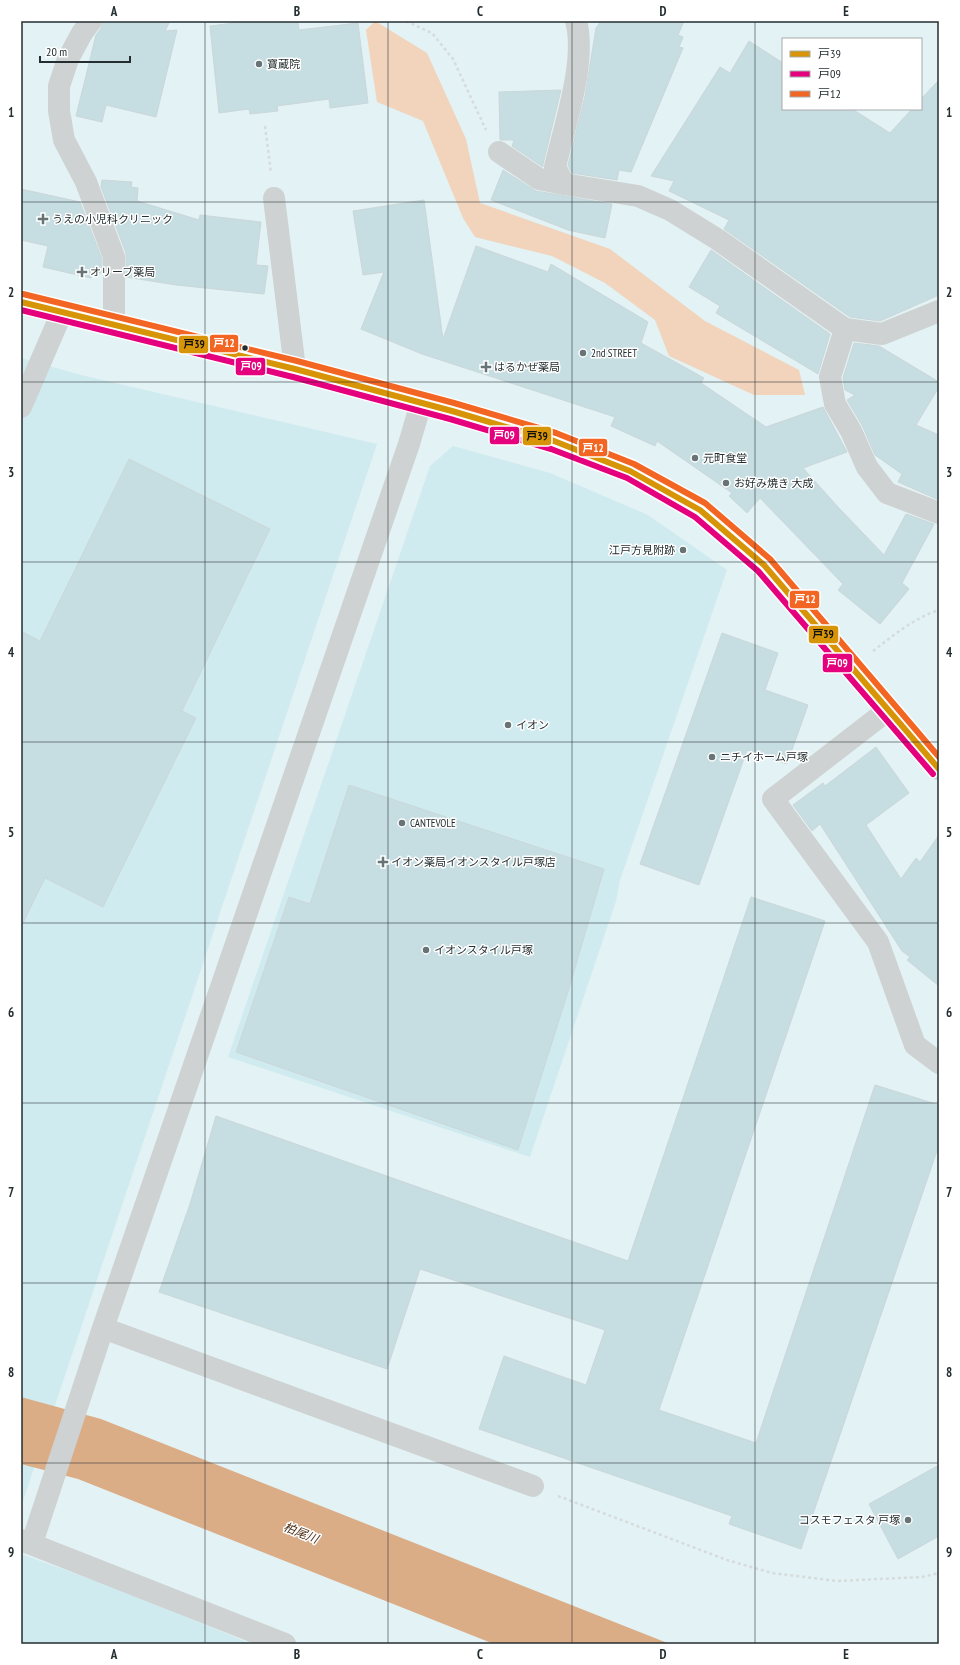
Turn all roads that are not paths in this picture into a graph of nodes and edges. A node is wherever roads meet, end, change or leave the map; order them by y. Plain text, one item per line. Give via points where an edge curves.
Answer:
1 (92, 21) edge
2 (576, 21) edge
3 (499, 152) road end
4 (564, 184) junction
5 (274, 198) road end
6 (21, 302) edge
7 (939, 311) edge
8 (62, 312) junction
9 (114, 324) junction
10 (845, 329) junction
11 (295, 369) junction
12 (422, 403) junction
13 (21, 407) edge
14 (939, 512) edge
15 (888, 710) junction
16 (939, 770) edge
17 (939, 1063) edge
18 (103, 1328) junction
19 (533, 1486) road end
20 (27, 1542) edge
21 (285, 1644) edge

1 - 9 street via 82,33 68,59 59,86 59,111 64,140 86,182 114,257
2 - 4 street via 578,51 574,87 555,168
3 - 4 street via 539,179
4 - 10 street via 638,196 670,210 718,239
5 - 11 street
6 - 8 highway
7 - 10 street via 882,334
8 - 9 highway
8 - 13 street
9 - 11 highway
10 - 14 street via 830,377 835,404 851,431 867,467 887,493
11 - 12 highway
12 - 15 highway via 554,441 630,471 700,510 764,566
12 - 18 street
15 - 16 highway
15 - 17 street via 773,799 878,942 915,1045
18 - 19 street
18 - 20 street via 43,1510
20 - 21 street

